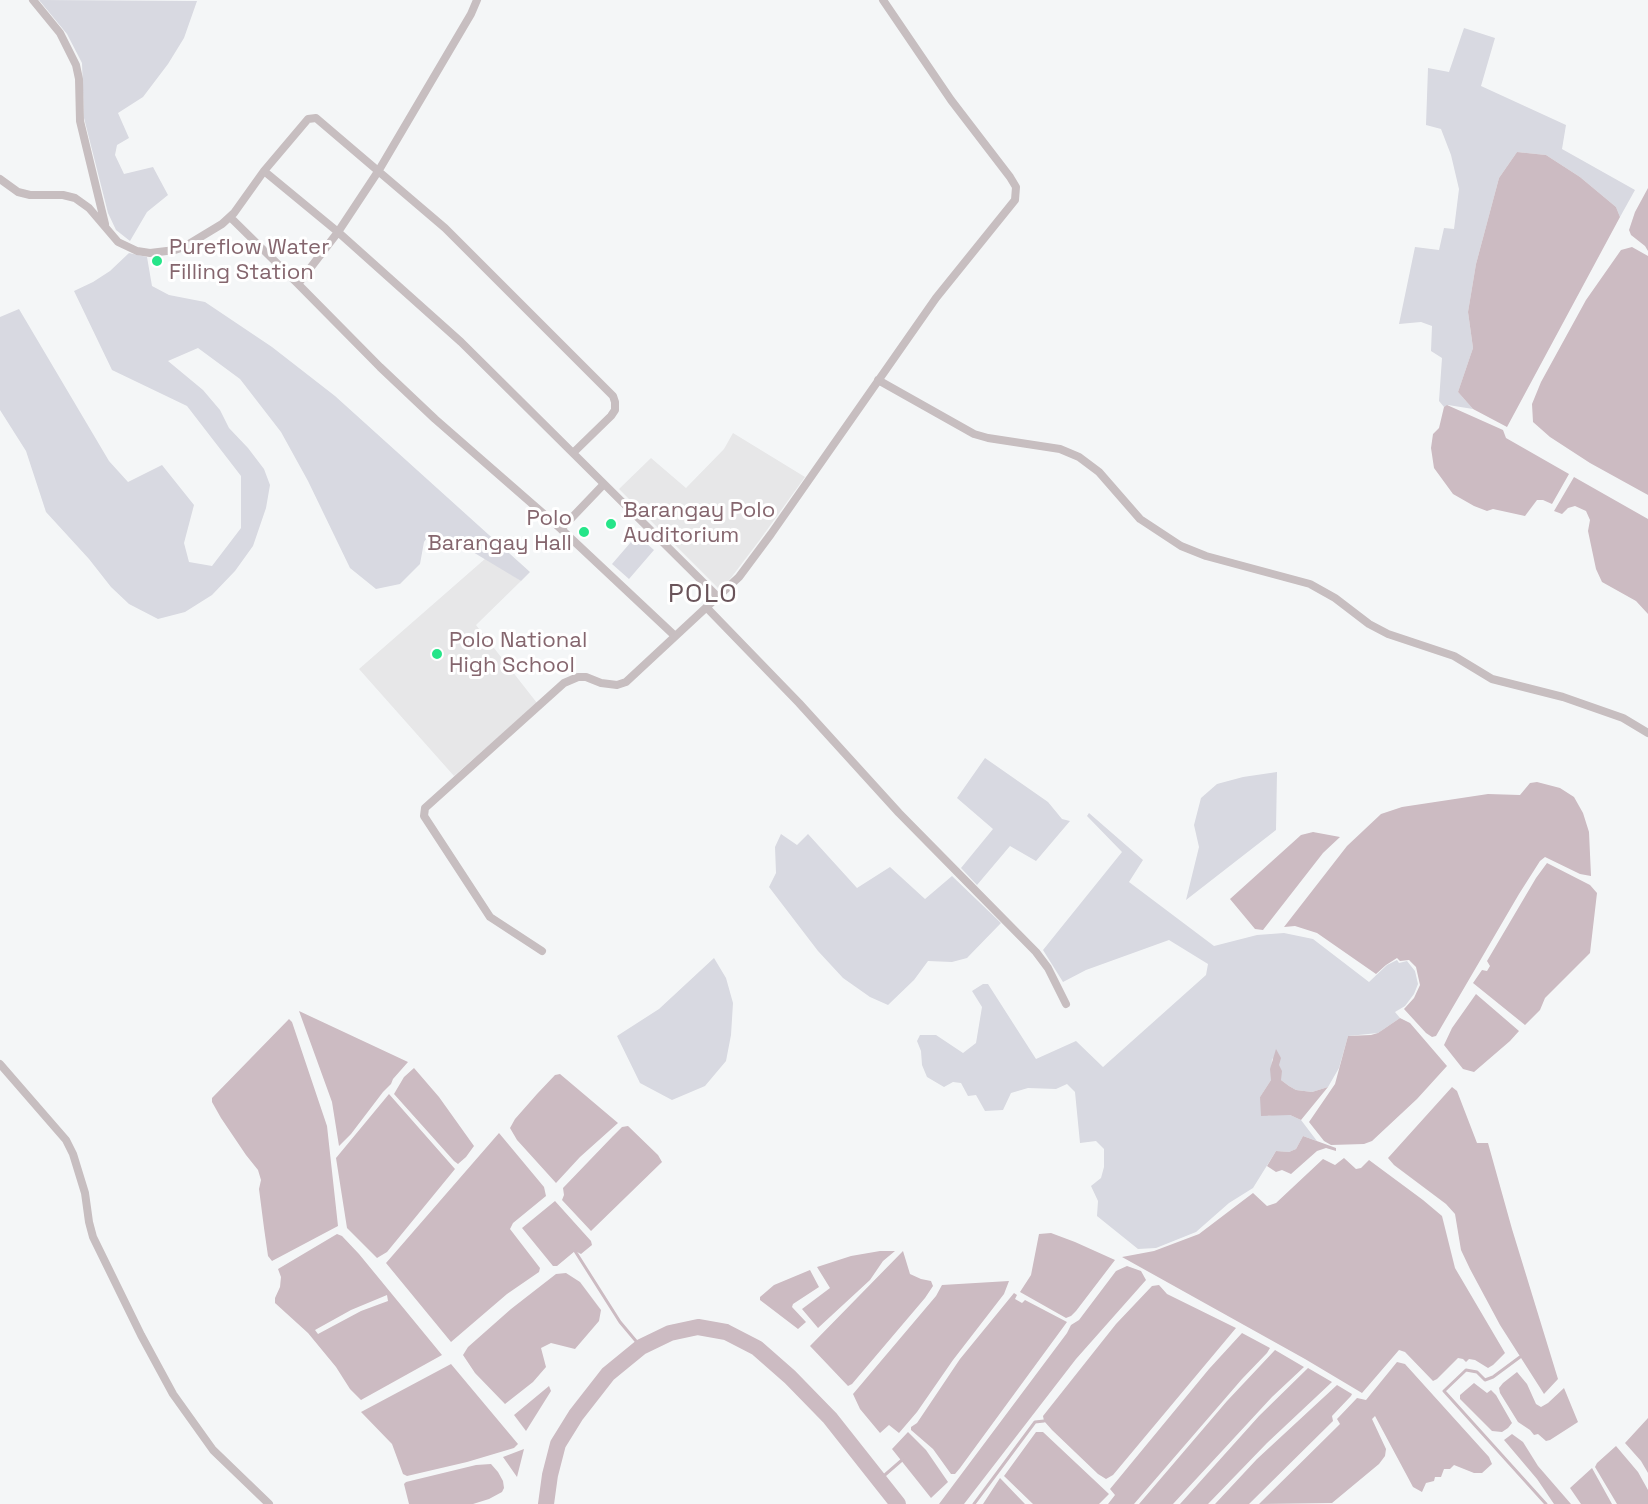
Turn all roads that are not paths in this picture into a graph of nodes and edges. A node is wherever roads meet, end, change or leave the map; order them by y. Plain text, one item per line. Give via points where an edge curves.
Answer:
1 (33, 0) edge
2 (477, 0) edge
3 (883, 0) edge
4 (379, 170) junction
5 (264, 171) junction
6 (0, 178) edge
7 (230, 217) junction
8 (106, 227) junction
9 (338, 232) junction
10 (298, 284) junction
11 (878, 380) junction
12 (574, 452) junction
13 (604, 484) junction
14 (561, 529) junction
15 (718, 597) junction
16 (707, 608) junction
17 (675, 636) junction
18 (1648, 733) edge
19 (542, 951) dead end
20 (1066, 1004) dead end
21 (0, 1064) edge
22 (269, 1504) edge

1 - 8 street via 60,33 76,65 80,121
2 - 4 street
3 - 11 street via 951,100 1010,177 1017,193 1012,206 936,298
4 - 5 street via 312,117
4 - 9 street
4 - 12 street via 445,228 613,396 615,410
5 - 7 street
5 - 9 street
6 - 8 street via 18,192 75,198
7 - 8 street via 184,247 161,252 126,247
7 - 10 street
9 - 10 street
9 - 12 street via 461,342
10 - 14 street via 411,397
11 - 15 street via 771,534 739,577
11 - 18 street via 974,434 1060,449 1079,457 1099,472 1140,519 1181,546 1310,584 1388,634 1455,656 1492,679 1563,697 1623,718
12 - 13 street
13 - 14 street
13 - 15 street
14 - 17 street
15 - 16 street
16 - 17 street
16 - 20 street via 1036,952
17 - 19 street via 617,686 586,677 564,683 425,808 424,816 490,917
21 - 22 street via 74,1154 93,1237 173,1394 213,1450

